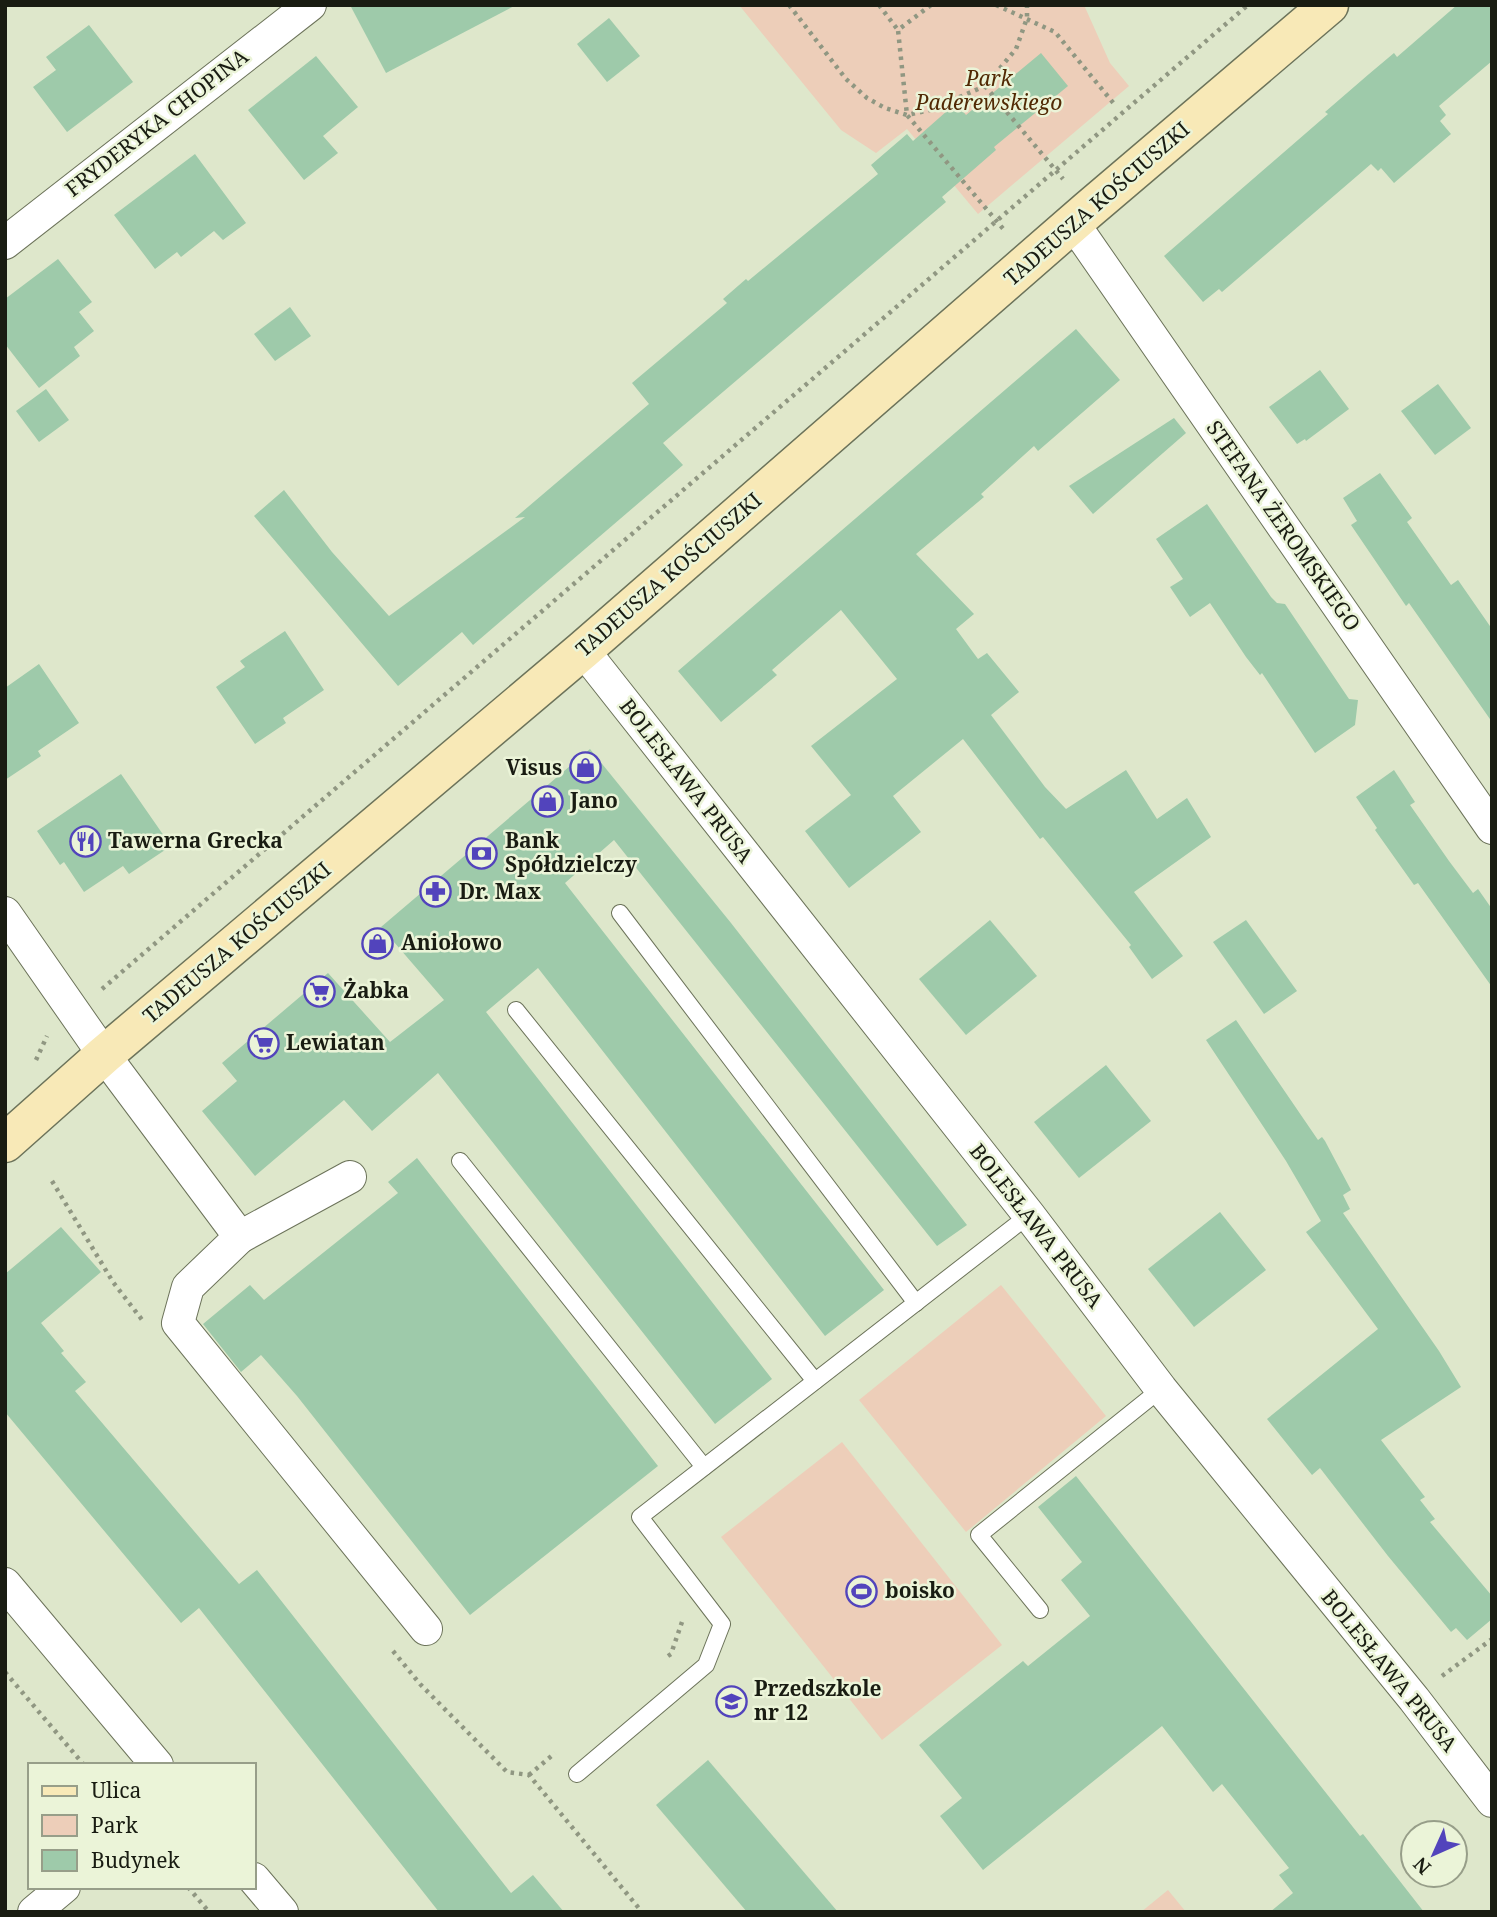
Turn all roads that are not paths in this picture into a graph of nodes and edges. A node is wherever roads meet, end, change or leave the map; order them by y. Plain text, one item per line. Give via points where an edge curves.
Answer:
1 (310, 5) edge
2 (1329, 5) edge
3 (1081, 217) junction
4 (5, 243) edge
5 (583, 650) junction
6 (1492, 828) edge
7 (5, 913) edge
8 (620, 913) dead end
9 (516, 1010) dead end
10 (104, 1055) junction
11 (5, 1143) edge
12 (460, 1161) dead end
13 (350, 1177) dead end
14 (1029, 1215) junction
15 (240, 1237) junction
16 (916, 1303) junction
17 (815, 1381) junction
18 (1161, 1389) junction
19 (704, 1467) junction
20 (5, 1584) edge
21 (1040, 1609) dead end
22 (426, 1629) dead end
23 (155, 1763) edge
24 (577, 1773) dead end
25 (1492, 1801) edge
26 (256, 1881) edge
27 (62, 1889) edge
28 (34, 1912) edge
29 (282, 1912) edge

1 - 4 street, FRYDERYKA CHOPINA
2 - 3 street, TADEUSZA KOŚCIUSZKI
3 - 5 street, TADEUSZA KOŚCIUSZKI
3 - 6 street, STEFANA ŻEROMSKIEGO
5 - 10 street, TADEUSZA KOŚCIUSZKI
5 - 14 street, BOLESŁAWA PRUSA
7 - 10 street
8 - 16 lane
9 - 17 lane
10 - 11 street, TADEUSZA KOŚCIUSZKI
10 - 15 street
12 - 19 lane
13 - 15 street
14 - 16 lane
14 - 18 street, BOLESŁAWA PRUSA
15 - 22 street via 188,1287 178,1323
16 - 17 lane
17 - 19 lane
18 - 21 lane via 979,1535
18 - 25 street, BOLESŁAWA PRUSA
19 - 24 lane via 640,1517 722,1624 706,1665
20 - 23 street
26 - 29 street
27 - 28 street

